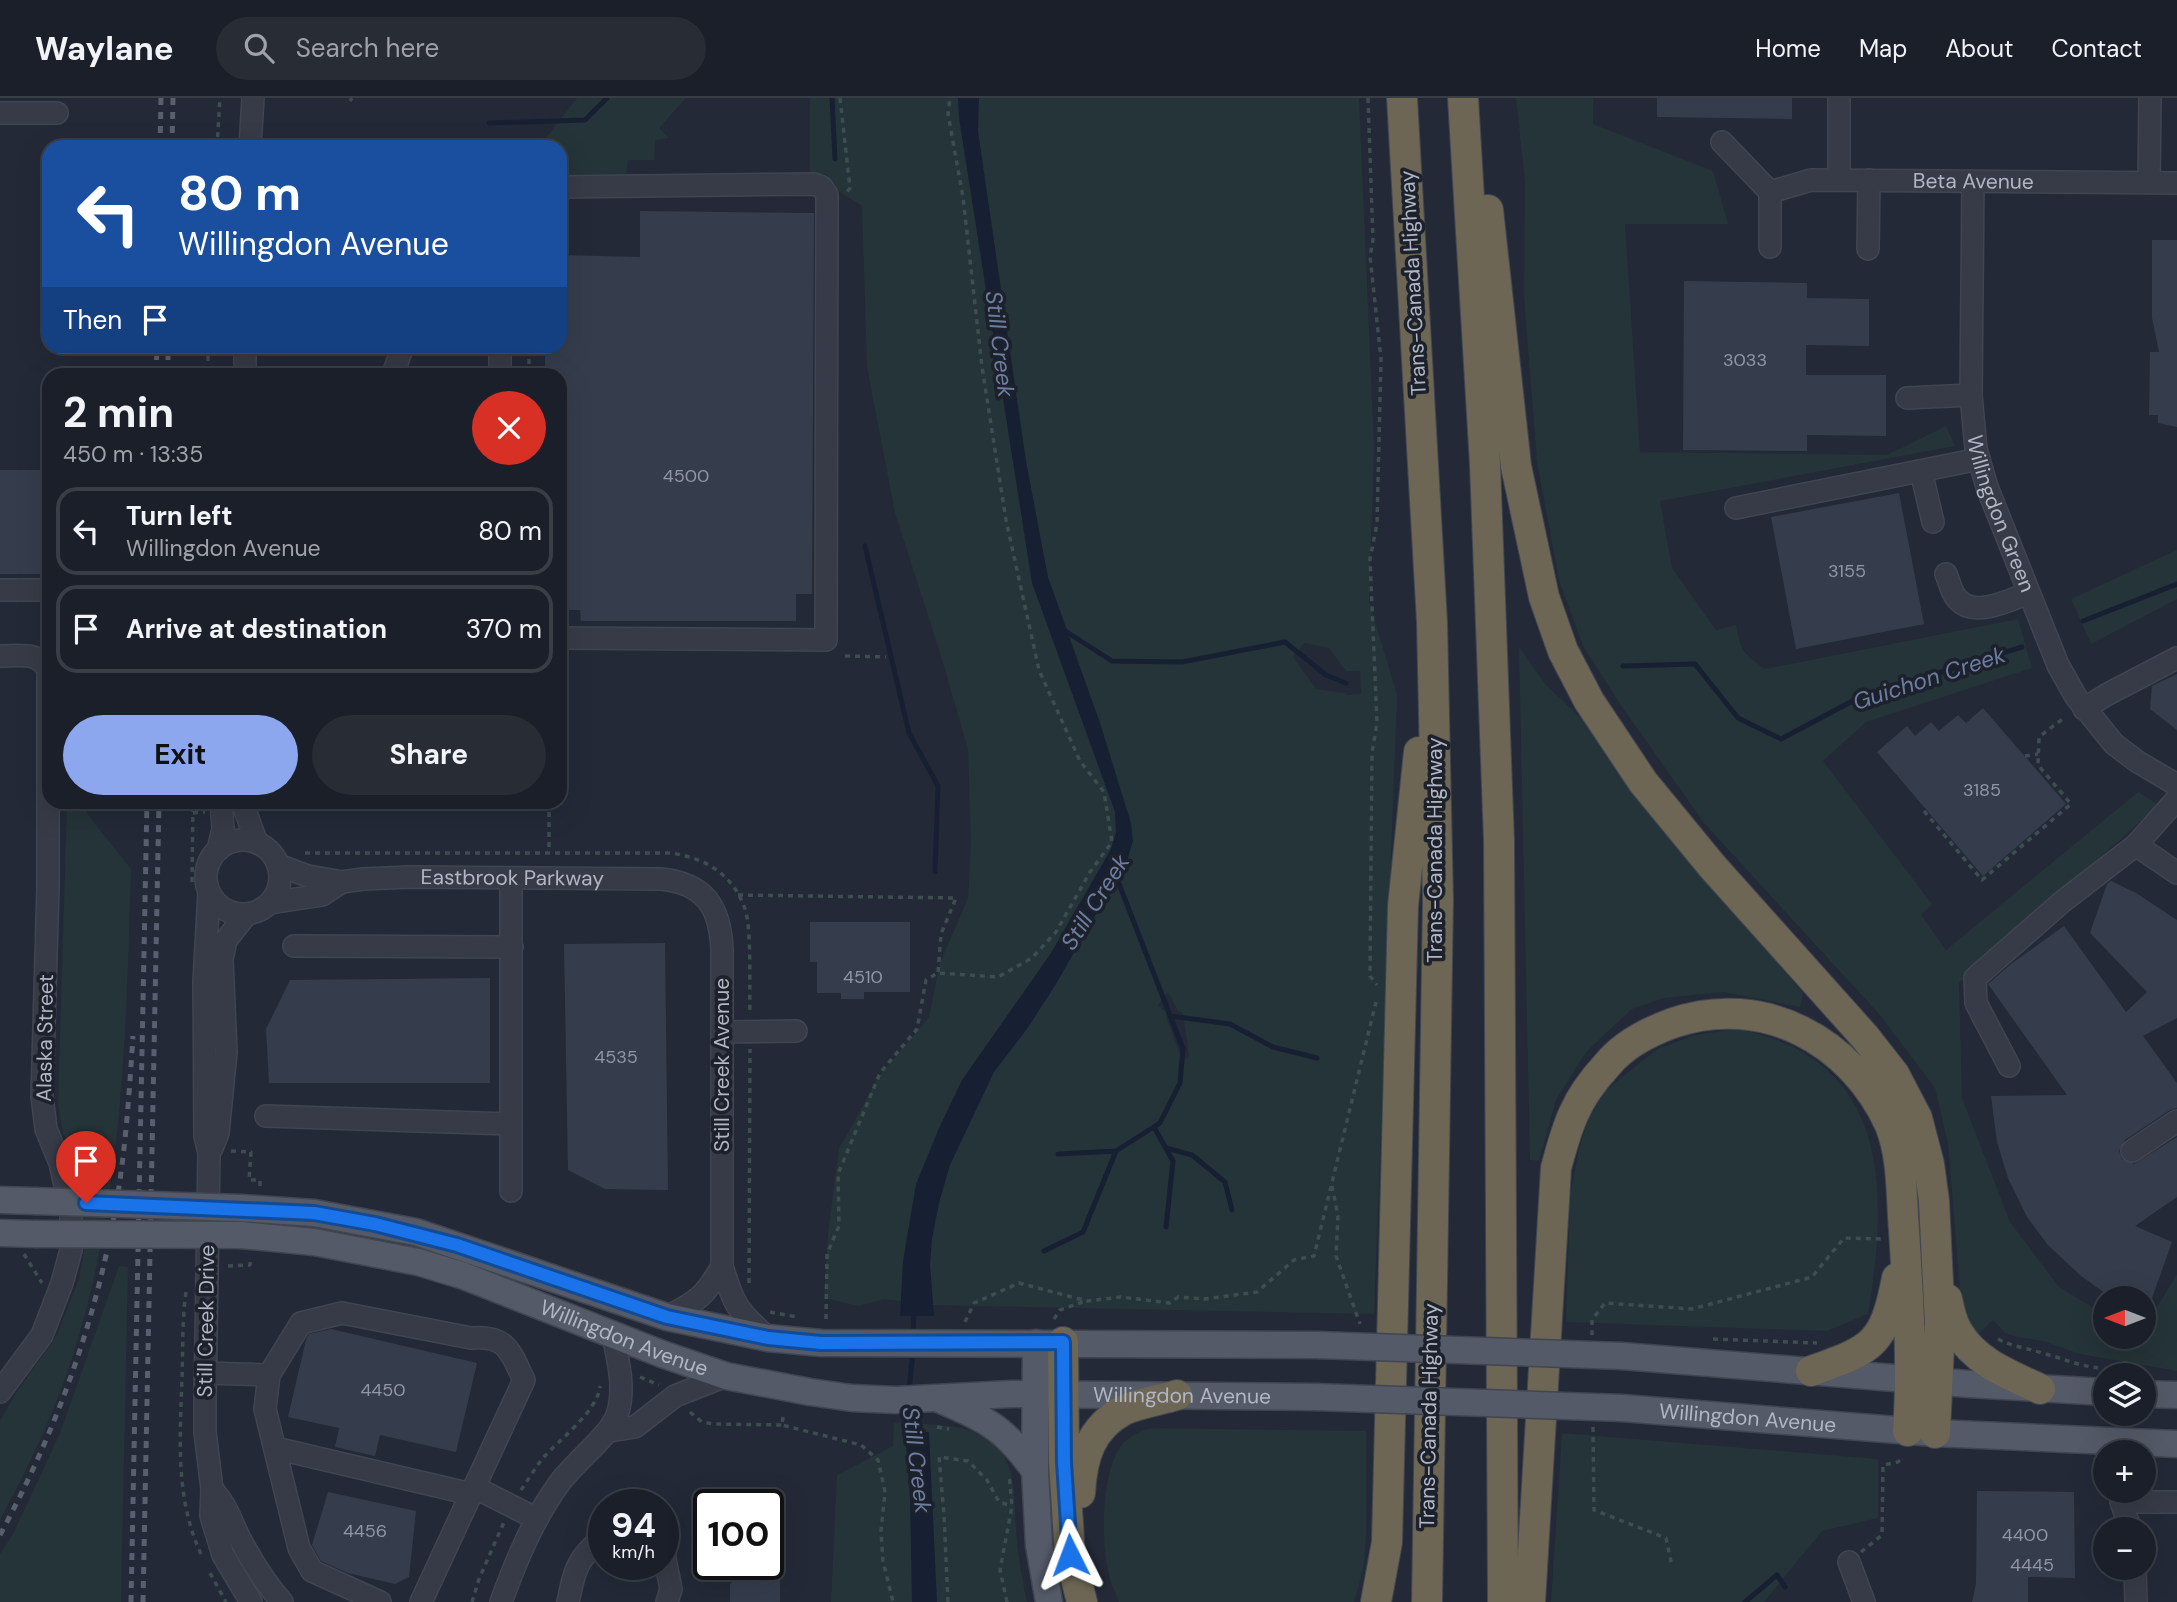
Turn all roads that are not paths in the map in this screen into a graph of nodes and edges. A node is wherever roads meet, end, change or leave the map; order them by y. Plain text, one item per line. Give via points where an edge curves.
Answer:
1 (253, 98) edge
2 (1402, 98) edge
3 (1463, 98) edge
4 (1469, 98) edge
5 (1839, 98) edge
6 (2150, 98) edge
7 (0, 113) edge
8 (57, 113) dead end
9 (250, 140) edge
10 (1722, 142) dead end
11 (1839, 180) junction
12 (1869, 180) junction
13 (1973, 182) junction
14 (2149, 182) junction
15 (2177, 183) edge
16 (567, 187) edge
17 (1770, 192) junction
18 (1770, 247) dead end
19 (1868, 249) dead end
20 (1970, 396) junction
21 (1907, 398) dead end
22 (1979, 459) junction
23 (1921, 471) junction
24 (1736, 508) dead end
25 (1933, 522) dead end
26 (1946, 574) dead end
27 (0, 590) edge
28 (42, 590) edge
29 (2028, 593) junction
30 (1432, 622) junction
31 (567, 638) edge
32 (0, 656) edge
33 (2177, 658) edge
34 (42, 661) edge
35 (2084, 709) junction
36 (2177, 785) edge
37 (2177, 799) edge
38 (48, 809) edge
39 (222, 809) edge
40 (245, 809) edge
41 (257, 843) junction
42 (2136, 845) junction
43 (218, 850) junction
44 (278, 865) junction
45 (2177, 873) edge
46 (511, 878) junction
47 (681, 882) joint
48 (342, 883) junction
49 (209, 892) junction
50 (270, 904) junction
51 (246, 915) junction
52 (294, 946) dead end
53 (512, 947) junction
54 (796, 1031) dead end
55 (723, 1032) junction
56 (2009, 1066) dead end
57 (266, 1116) dead end
58 (2177, 1121) edge
59 (512, 1124) junction
60 (2132, 1151) dead end
61 (216, 1152) junction
62 (512, 1191) dead end
63 (0, 1200) edge
64 (0, 1233) edge
65 (1904, 1239) junction
66 (1936, 1249) junction
67 (722, 1266) junction
68 (667, 1317) junction
69 (613, 1335) junction
70 (1050, 1336) junction
71 (768, 1338) junction
72 (1811, 1371) junction
73 (205, 1373) junction
74 (268, 1375) junction
75 (726, 1376) junction
76 (1925, 1380) junction
77 (2040, 1388) junction
78 (2156, 1389) edge
79 (2093, 1391) edge
80 (0, 1392) edge
81 (1035, 1394) junction
82 (1065, 1395) junction
83 (1177, 1395) junction
84 (2177, 1395) edge
85 (937, 1399) junction
86 (609, 1431) junction
87 (1915, 1441) junction
88 (2177, 1444) edge
89 (275, 1448) junction
90 (1035, 1471) junction
91 (212, 1489) junction
92 (472, 1490) junction
93 (2177, 1502) edge
94 (2126, 1517) edge
95 (537, 1519) junction
96 (588, 1550) edge
97 (1070, 1555) junction
98 (1849, 1562) road end
99 (669, 1580) edge
100 (2135, 1580) edge
101 (242, 1600) edge
102 (282, 1602) edge
103 (380, 1602) edge
104 (421, 1602) edge
105 (501, 1602) edge
106 (569, 1602) edge
107 (667, 1602) edge
108 (1049, 1602) edge
109 (1082, 1602) edge
110 (1376, 1602) edge
111 (1427, 1602) edge
112 (1503, 1602) edge
113 (1530, 1602) edge
114 (1864, 1602) edge
115 (2136, 1602) edge

1 - 9 street
2 - 30 highway, Trans-Canada Highway
3 - 112 highway via 1485,464 1499,841
4 - 66 highway via 1491,228 1516,466 1544,597 1563,650 1588,701 1643,782 1894,1074 1917,1118 1929,1164
5 - 11 street
6 - 14 street
7 - 8 street
10 - 17 street
11 - 12 street, Beta Avenue
11 - 17 street, Beta Avenue via 1811,180
12 - 13 street, Beta Avenue
12 - 19 street
13 - 14 street, Beta Avenue
13 - 20 street, Willingdon Green
14 - 15 street, Beta Avenue
16 - 31 street via 822,187 827,200 827,640
17 - 18 street
20 - 21 street
20 - 22 street, Willingdon Green
22 - 23 street
22 - 29 street, Willingdon Green
23 - 24 street
23 - 25 street
26 - 29 street via 1955,597 1971,607 1993,607
27 - 28 street
29 - 35 street, Willingdon Green via 2058,665
30 - 110 highway via 1403,906 1387,1542
30 - 111 highway, Trans-Canada Highway via 1438,900
32 - 34 street, Alaska Street
33 - 35 street
35 - 36 street, Willingdon Green via 2126,754
37 - 42 street
38 - 80 street, Alaska Street via 43,1116 71,1212 71,1250 42,1335
39 - 43 street, Still Creek Drive
40 - 41 street
41 - 43 street via 236,841
41 - 44 street
42 - 45 street
42 - 56 street via 1975,978 1976,1003
43 - 49 street, Still Creek Drive via 206,874
44 - 48 street, Eastbrook Parkway
44 - 50 street via 280,886
46 - 47 street, Eastbrook Parkway
46 - 48 street, Eastbrook Parkway via 409,877
46 - 53 street
47 - 55 street, Still Creek Avenue via 705,897 720,925
48 - 50 street, Eastbrook Parkway via 322,895
49 - 51 street via 227,911
49 - 61 street, Still Creek Drive via 204,982 205,1136
50 - 51 street, Still Creek Drive
51 - 61 street, Still Creek Drive via 226,940 222,959 226,1052
52 - 53 street
53 - 59 street
54 - 55 street
55 - 67 street, Still Creek Avenue
57 - 59 street
58 - 60 street
59 - 62 street
61 - 73 street, Still Creek Drive
63 - 68 main road, Willingdon Avenue, bridge via 314,1213 457,1245
64 - 69 main road, Willingdon Avenue, bridge via 29,1243 314,1242 464,1276
65 - 72 highway via 1883,1329 1850,1357
65 - 76 highway
65 - 113 highway via 1900,1167 1891,1127 1867,1084 1837,1052 1802,1030 1747,1013 1692,1017 1644,1034 1608,1063 1574,1111 1556,1168
66 - 76 highway via 1940,1324
66 - 77 highway via 1957,1331 1986,1362
67 - 68 street via 697,1301
67 - 71 street, Still Creek Avenue via 742,1315
68 - 71 main road, Willingdon Avenue
69 - 75 main road, Willingdon Avenue
69 - 86 street via 622,1392
70 - 71 main road, Willingdon Avenue via 896,1344
70 - 72 main road, Willingdon Avenue, bridge via 1622,1356
70 - 81 main road
70 - 82 highway
72 - 76 main road, Willingdon Avenue
73 - 74 street
73 - 91 street, Still Creek Drive via 205,1432
74 - 89 street via 265,1409
74 - 92 street via 301,1323 342,1313 499,1340 509,1348 524,1380
75 - 85 main road, Willingdon Avenue via 852,1398
75 - 86 street via 675,1396 635,1427
76 - 77 main road, Willingdon Avenue
76 - 87 highway
77 - 79 main road, Willingdon Avenue
78 - 84 main road
81 - 82 main road, Willingdon Avenue
81 - 85 main road, Willingdon Avenue
81 - 90 main road
82 - 83 main road, Willingdon Avenue
82 - 97 highway
83 - 87 main road, Willingdon Avenue, bridge via 1622,1408
83 - 97 highway via 1124,1410 1099,1430 1082,1463
85 - 90 main road via 990,1422 1021,1450
86 - 95 street via 579,1459
87 - 88 main road, Willingdon Avenue
89 - 92 street
89 - 103 street via 299,1548 312,1571
90 - 108 main road via 1039,1545
91 - 101 street, Still Creek Drive via 211,1516
91 - 102 street, Still Creek Drive via 228,1508 252,1562
92 - 95 street
92 - 104 street
93 - 94 street via 2121,1502
95 - 105 street
96 - 106 street via 578,1565
97 - 109 highway
98 - 114 street
99 - 107 street
100 - 115 street

